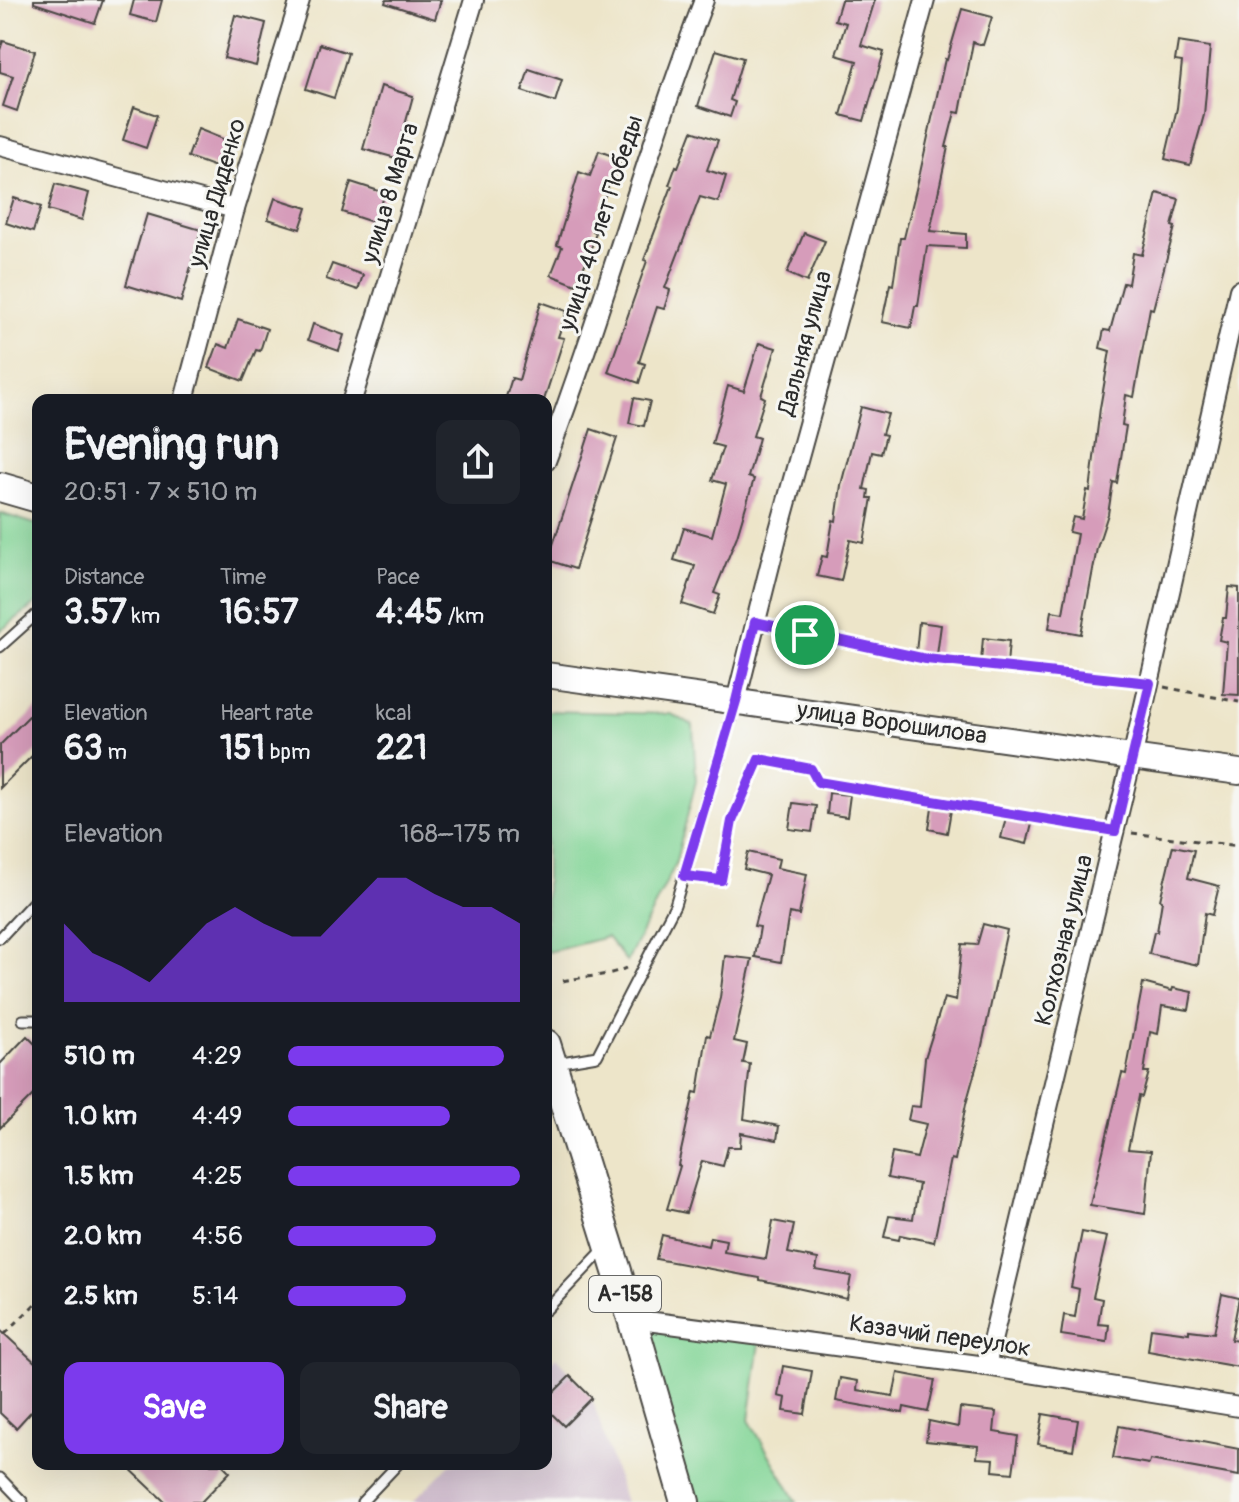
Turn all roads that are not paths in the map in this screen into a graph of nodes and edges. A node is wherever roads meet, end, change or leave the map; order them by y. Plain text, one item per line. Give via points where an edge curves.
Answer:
1 (300, 0) edge
2 (474, 0) edge
3 (704, 0) edge
4 (925, 0) edge
5 (0, 146) edge
6 (235, 209) junction
7 (1239, 290) edge
8 (186, 394) edge
9 (354, 394) edge
10 (552, 445) edge
11 (0, 487) edge
12 (32, 496) edge
13 (32, 618) edge
14 (0, 647) edge
15 (552, 678) edge
16 (736, 701) junction
17 (1132, 758) junction
18 (1239, 772) edge
19 (32, 903) edge
20 (0, 938) edge
21 (23, 1020) dead end
22 (32, 1020) edge
23 (552, 1054) edge
24 (552, 1063) edge
25 (609, 1243) junction
26 (552, 1304) edge
27 (632, 1319) junction
28 (986, 1366) junction
29 (1239, 1407) edge
30 (392, 1470) edge
31 (0, 1478) edge
32 (23, 1502) edge
33 (362, 1502) edge
34 (685, 1502) edge

1 - 6 street, улица Диденко
2 - 9 street, улица 8 Марта
3 - 10 street, улица 40 лет Победы
4 - 16 street, Дальняя улица
5 - 6 street
6 - 8 street, улица Диденко
7 - 17 street, Колхозная улица
11 - 12 main road
13 - 14 lane
15 - 16 main road, улица Ворошилова
16 - 17 main road, улица Ворошилова
16 - 23 lane via 675,905 597,1056
17 - 18 main road, улица Ворошилова
17 - 28 street, Колхозная улица
19 - 20 lane
21 - 22 lane
24 - 25 main road, А-158
25 - 26 lane
25 - 27 main road, А-158
27 - 28 street, Казачий переулок
27 - 34 main road, А-158
28 - 29 street, Казачий переулок
30 - 33 lane
31 - 32 lane

